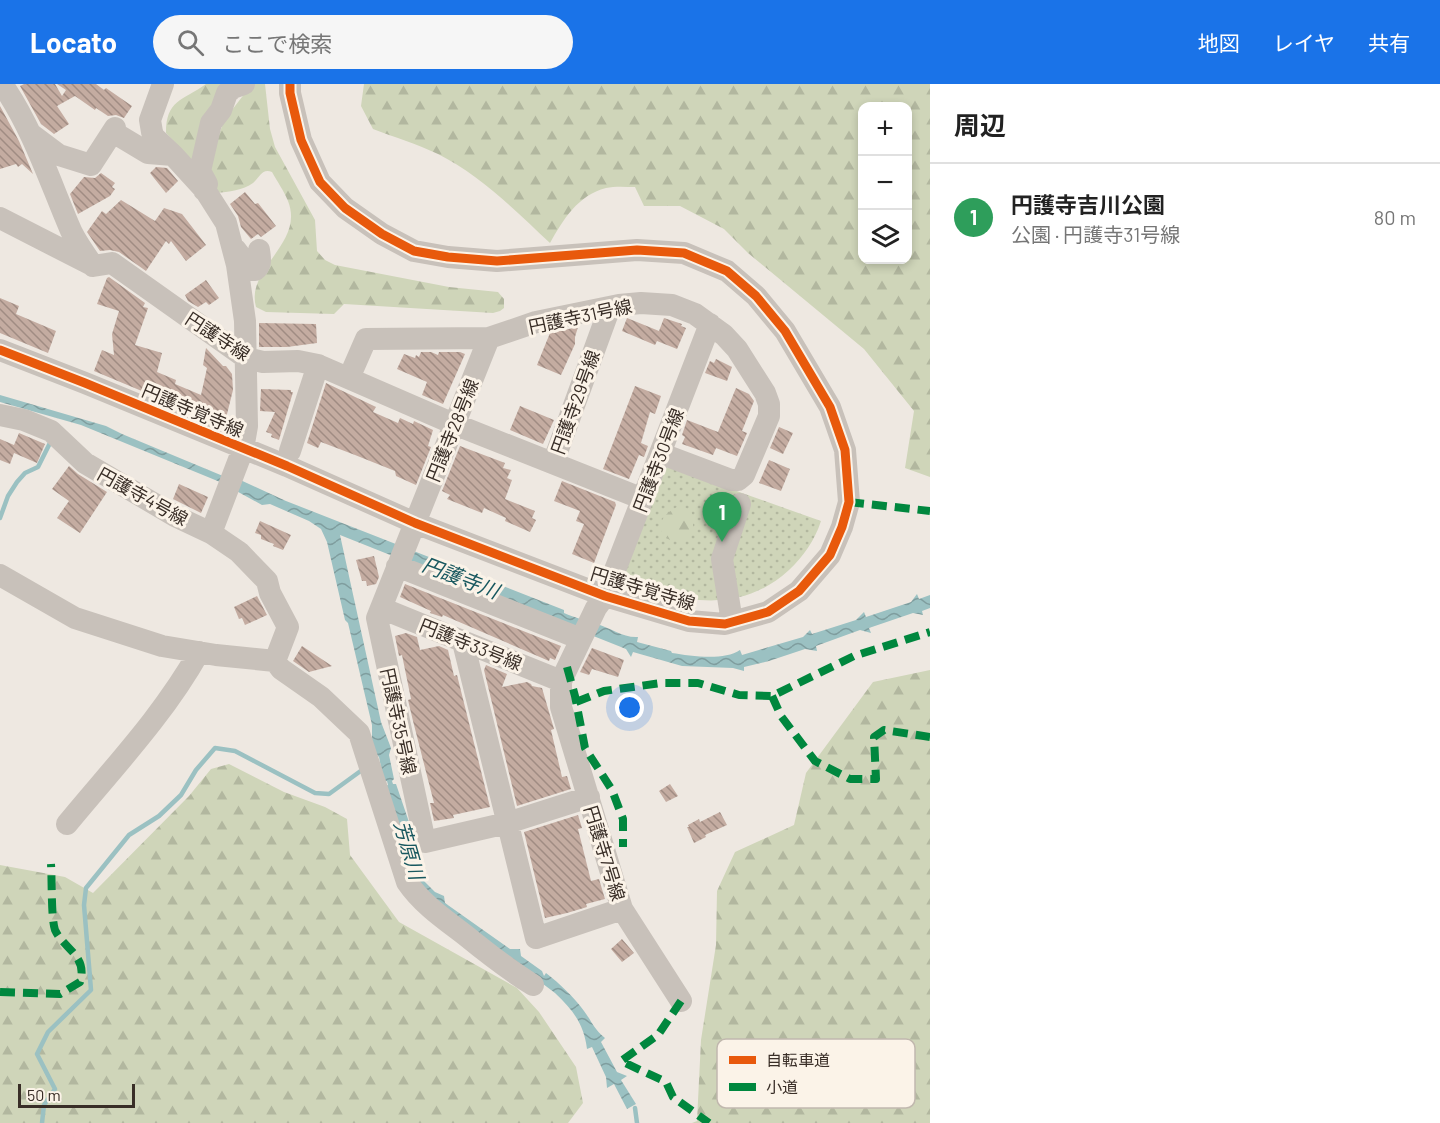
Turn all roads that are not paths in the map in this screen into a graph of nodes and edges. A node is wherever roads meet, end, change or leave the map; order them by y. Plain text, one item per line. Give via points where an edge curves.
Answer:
1 (163, 84) edge
2 (244, 84) edge
3 (290, 84) edge
4 (12, 96) edge
5 (29, 134) junction
6 (173, 154) junction
7 (204, 190) junction
8 (0, 218) edge
9 (232, 248) junction
10 (259, 250) dead end
11 (93, 266) junction
12 (610, 307) junction
13 (710, 324) junction
14 (489, 338) junction
15 (0, 350) edge
16 (246, 358) junction
17 (318, 365) junction
18 (349, 378) junction
19 (0, 415) edge
20 (454, 424) junction
21 (243, 448) junction
22 (290, 451) dead end
23 (662, 453) junction
24 (553, 463) junction
25 (643, 499) junction
26 (740, 504) dead end
27 (412, 529) junction
28 (211, 533) junction
29 (397, 566) junction
30 (0, 575) edge
31 (600, 602) junction
32 (381, 608) junction
33 (732, 622) junction
34 (582, 637) junction
35 (463, 642) junction
36 (199, 652) junction
37 (275, 661) junction
38 (561, 681) junction
39 (588, 797) junction
40 (507, 823) junction
41 (66, 824) dead end
42 (622, 909) junction
43 (533, 985) dead end
44 (681, 1001) dead end

1 - 6 street, 円護寺4号線 via 150,126 154,137
2 - 7 street via 228,93 211,123 200,171 207,184
3 - 33 street, 円護寺覚寺線 via 301,140 320,182 345,208 414,251 497,261 637,250 684,254 727,271 756,296 785,331 830,407 844,450 849,502 830,555 800,591 768,612
4 - 5 street
5 - 6 street via 59,154 91,165 114,130 148,153
5 - 11 street via 69,228
6 - 7 street, 円護寺4号線
7 - 9 street, 円護寺4号線 via 226,224
8 - 11 street
9 - 10 street via 250,270 259,267
9 - 16 street, 円護寺4号線 via 245,321
11 - 16 street, 円護寺線 via 112,263
12 - 13 street, 円護寺31号線 via 672,305
12 - 14 street, 円護寺31号線 via 536,322
12 - 24 street, 円護寺29号線
13 - 23 street, 円護寺30号線
13 - 23 street, 円護寺31号線 via 746,363 765,393 769,416 744,475 738,480
14 - 18 street, 円護寺31号線 via 366,339
14 - 20 street, 円護寺28号線
15 - 21 street, 円護寺覚寺線
16 - 17 street, 円護寺線
16 - 21 street, 円護寺4号線 via 247,426
17 - 18 street, 円護寺線
17 - 22 street
18 - 20 street, 円護寺線
19 - 28 street, 円護寺4号線 via 51,431 85,463
20 - 24 street, 円護寺線
20 - 27 street, 円護寺28号線
21 - 27 street, 円護寺覚寺線
21 - 28 street, 円護寺4号線
23 - 25 street, 円護寺30号線
24 - 25 street, 円護寺線
25 - 31 street, 円護寺30号線
26 - 33 street via 722,559
27 - 29 street, 円護寺35号線
27 - 31 street, 円護寺覚寺線
28 - 37 street via 239,552 267,581 288,627
29 - 32 street, 円護寺35号線
29 - 34 street
30 - 36 street via 75,618 162,646
31 - 33 street, 円護寺覚寺線 via 689,621
31 - 34 street, 円護寺7号線
32 - 35 street, 円護寺33号線
32 - 40 street, 円護寺35号線 via 377,618 425,842
34 - 38 street, 円護寺7号線
35 - 38 street, 円護寺33号線
35 - 40 street, 円護寺7号線
36 - 37 street
36 - 41 street via 158,714
37 - 43 street via 321,697 359,734 407,882 414,893
38 - 39 street, 円護寺7号線 via 561,707
39 - 40 street
39 - 42 street, 円護寺7号線
40 - 42 street, 円護寺7号線 via 536,938
42 - 44 street

